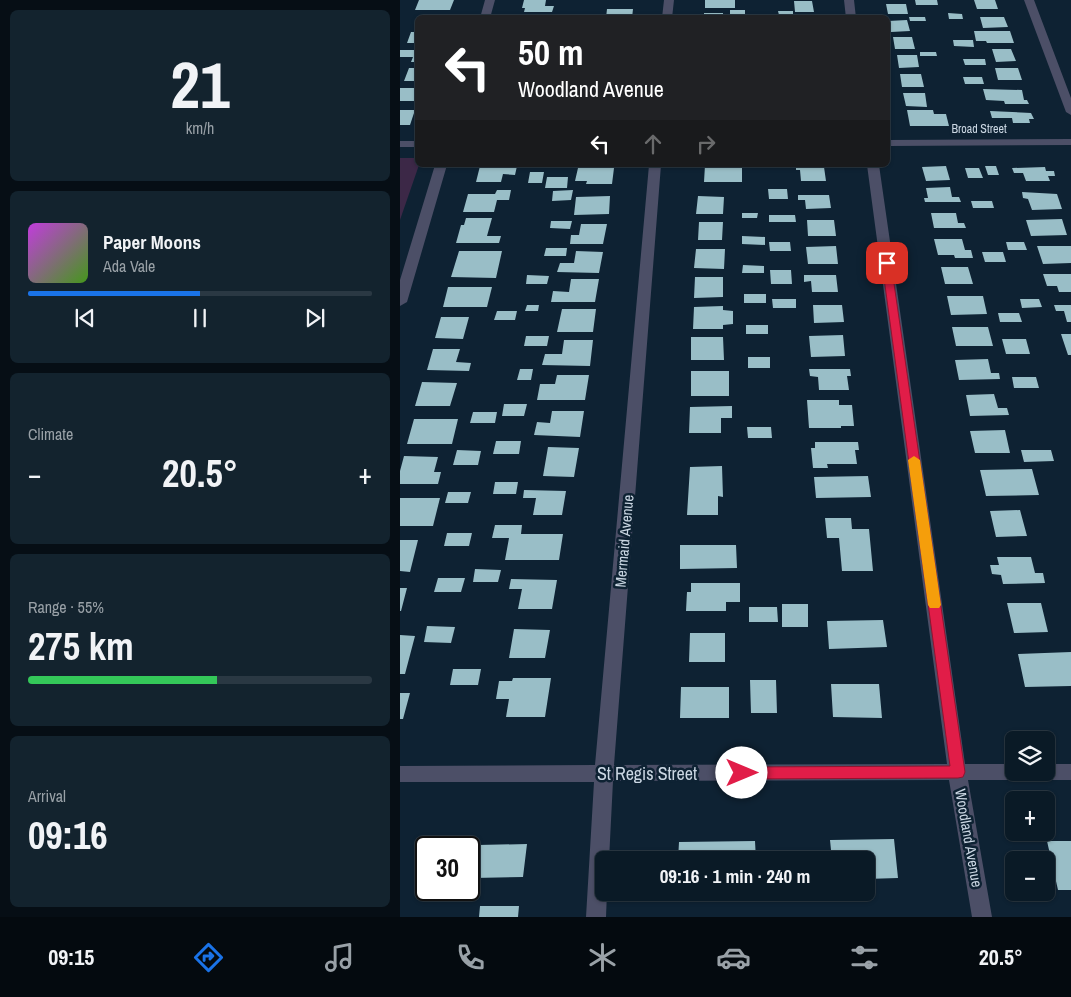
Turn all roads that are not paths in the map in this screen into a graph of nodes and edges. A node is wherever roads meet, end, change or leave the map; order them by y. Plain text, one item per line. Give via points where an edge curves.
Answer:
1 (490, 0) edge
2 (669, 0) edge
3 (849, 0) edge
4 (1029, 0) edge
5 (486, 15) edge
6 (667, 15) edge
7 (851, 15) edge
8 (1071, 112) edge
9 (1071, 142) edge
10 (890, 143) edge
11 (400, 144) edge
12 (415, 144) edge
13 (440, 167) edge
14 (655, 167) edge
15 (873, 167) edge
16 (400, 302) edge
17 (958, 772) junction
18 (1005, 772) edge
19 (1055, 772) edge
20 (1071, 772) edge
21 (604, 773) junction
22 (400, 774) edge
23 (596, 917) edge
24 (982, 917) edge

1 - 5 street
2 - 6 street
3 - 7 street
4 - 8 street
9 - 10 street, Broad Street
11 - 12 street
13 - 16 street
14 - 21 street, Mermaid Avenue
15 - 17 street, Woodland Avenue
17 - 18 street, St Regis Street
17 - 21 street, St Regis Street
17 - 24 street, Woodland Avenue
19 - 20 street
21 - 22 street, St Regis Street
21 - 23 street, Mermaid Avenue

